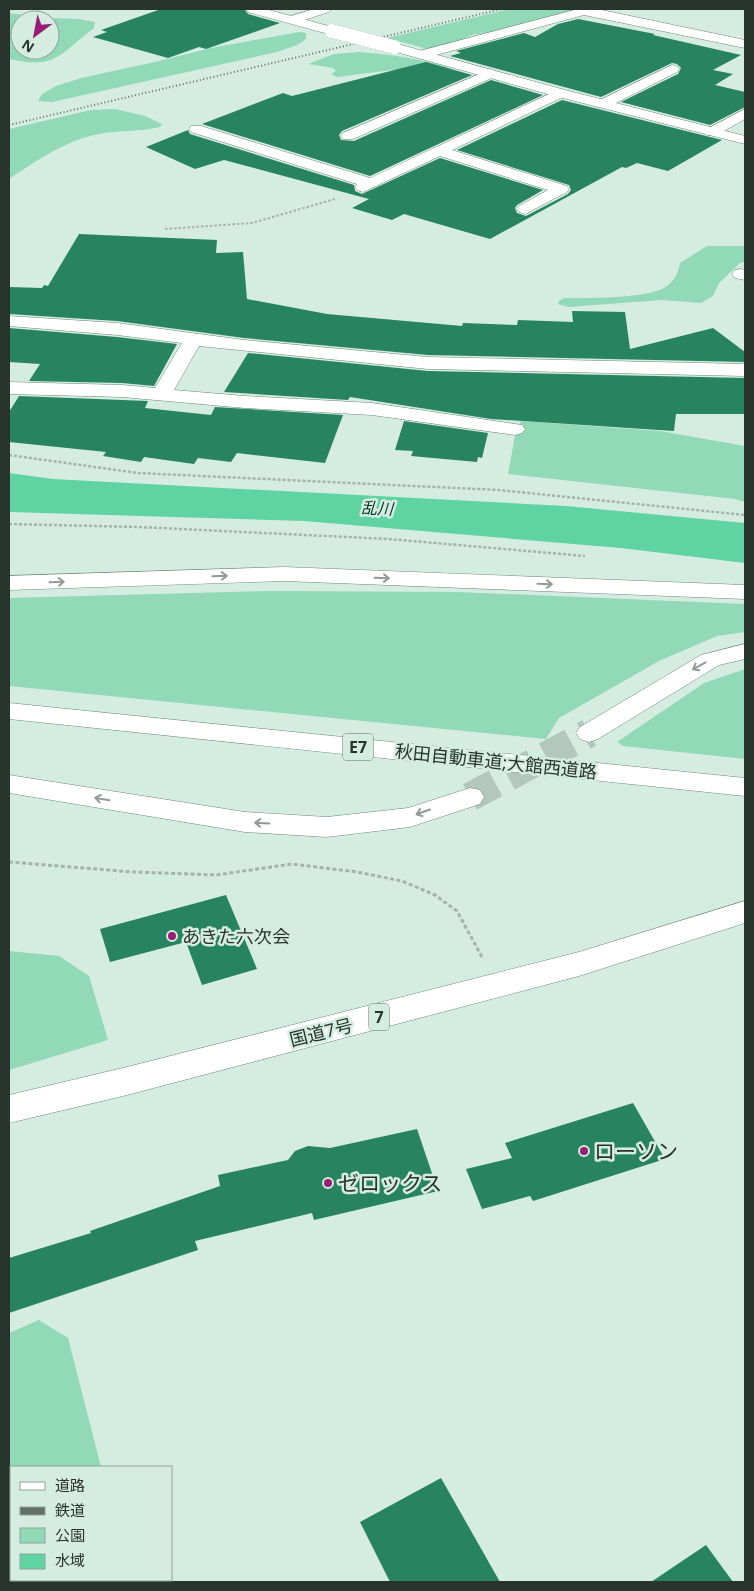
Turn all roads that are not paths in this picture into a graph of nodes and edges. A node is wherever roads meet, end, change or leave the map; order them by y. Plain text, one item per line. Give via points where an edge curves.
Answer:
1 (252, 9) edge
2 (325, 9) edge
3 (587, 10) edge
4 (295, 20) junction
5 (745, 44) edge
6 (421, 55) junction
7 (672, 69) dead end
8 (491, 73) junction
9 (560, 93) junction
10 (603, 104) junction
11 (745, 113) edge
12 (196, 129) dead end
13 (712, 132) junction
14 (348, 136) dead end
15 (745, 140) edge
16 (439, 151) junction
17 (525, 209) dead end
18 (9, 321) edge
19 (194, 339) junction
20 (745, 370) edge
21 (9, 388) edge
22 (161, 394) junction
23 (515, 428) dead end
24 (9, 583) edge
25 (745, 592) edge
26 (745, 651) edge
27 (9, 711) edge
28 (589, 734) tunnel mouth
29 (9, 784) edge
30 (745, 787) edge
31 (470, 797) tunnel mouth
32 (745, 912) edge
33 (9, 1109) edge

1 - 4 main road
2 - 4 main road
3 - 5 main road
3 - 6 main road
4 - 6 main road, bridge
6 - 8 main road
7 - 10 main road
8 - 9 main road
8 - 14 main road
9 - 10 main road
9 - 16 main road
10 - 13 main road
11 - 13 main road
12 - 16 main road via 368,185
13 - 15 main road
16 - 17 main road via 561,189
18 - 19 main road via 118,329
19 - 20 main road via 428,363
19 - 22 main road
21 - 22 main road
22 - 23 main road via 372,409
24 -> 25 main road via 284,574
26 -> 28 main road via 710,660
27 - 30 main road, 秋田自動車道;大館西道路 / E7
31 -> 29 main road via 410,817 327,827 245,822
32 - 33 main road, 国道7号 / 7 via 497,986 127,1082

